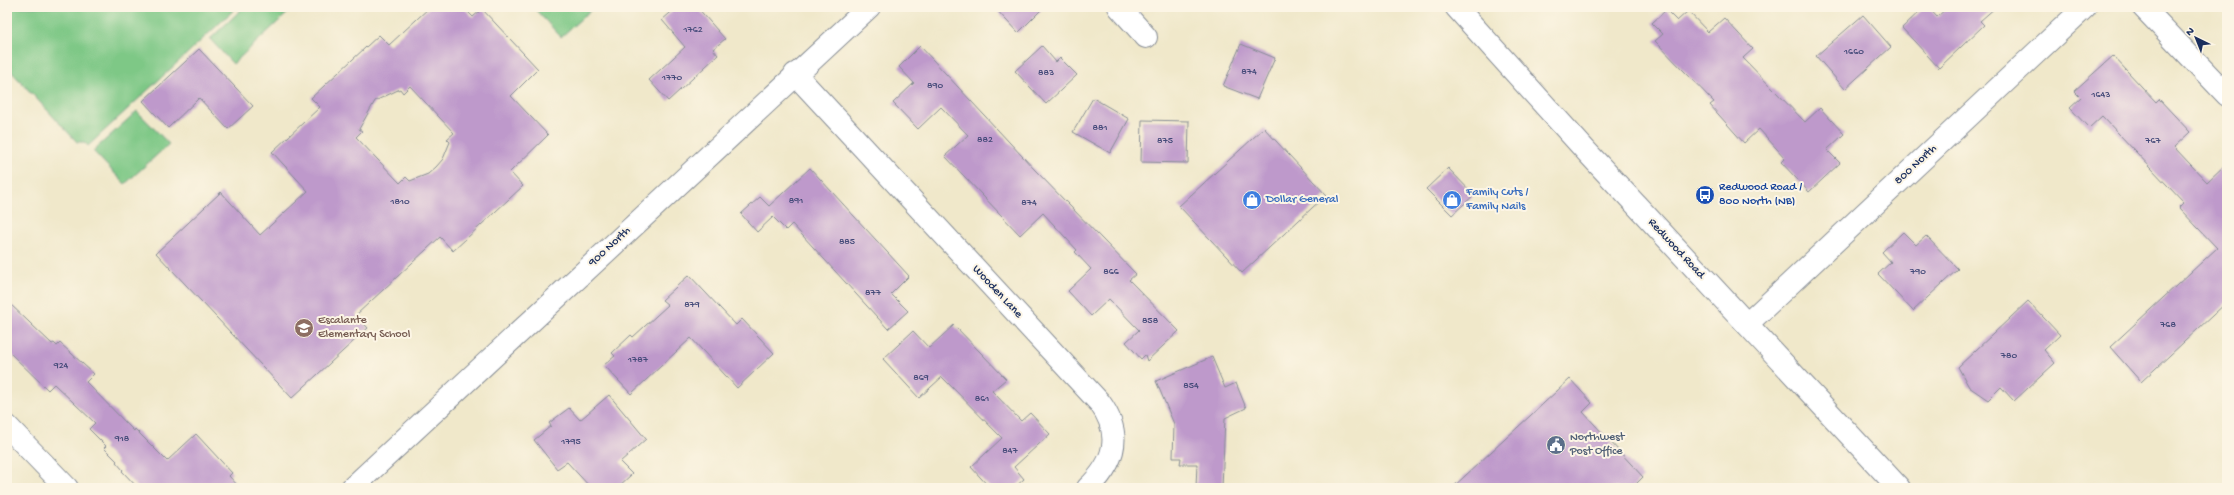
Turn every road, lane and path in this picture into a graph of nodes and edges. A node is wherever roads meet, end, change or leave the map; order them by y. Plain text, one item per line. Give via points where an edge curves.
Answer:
1 (869, 7) edge
2 (1119, 7) edge
3 (1456, 7) edge
4 (2085, 7) edge
5 (2143, 7) edge
6 (1146, 37) dead end
7 (795, 74) junction
8 (2227, 95) edge
9 (1747, 324) junction
10 (7, 426) edge
11 (67, 488) edge
12 (352, 488) edge
13 (1088, 488) edge
14 (1899, 488) edge

1 - 7 street, 900 North
2 - 6 street
3 - 9 street, Redwood Road via 1586,152
4 - 9 street, 800 North
5 - 8 street
7 - 12 street, 900 North
7 - 13 street, Wooden Lane via 1108,414 1114,440 1112,454 1107,467
9 - 14 street, Redwood Road
10 - 11 street

